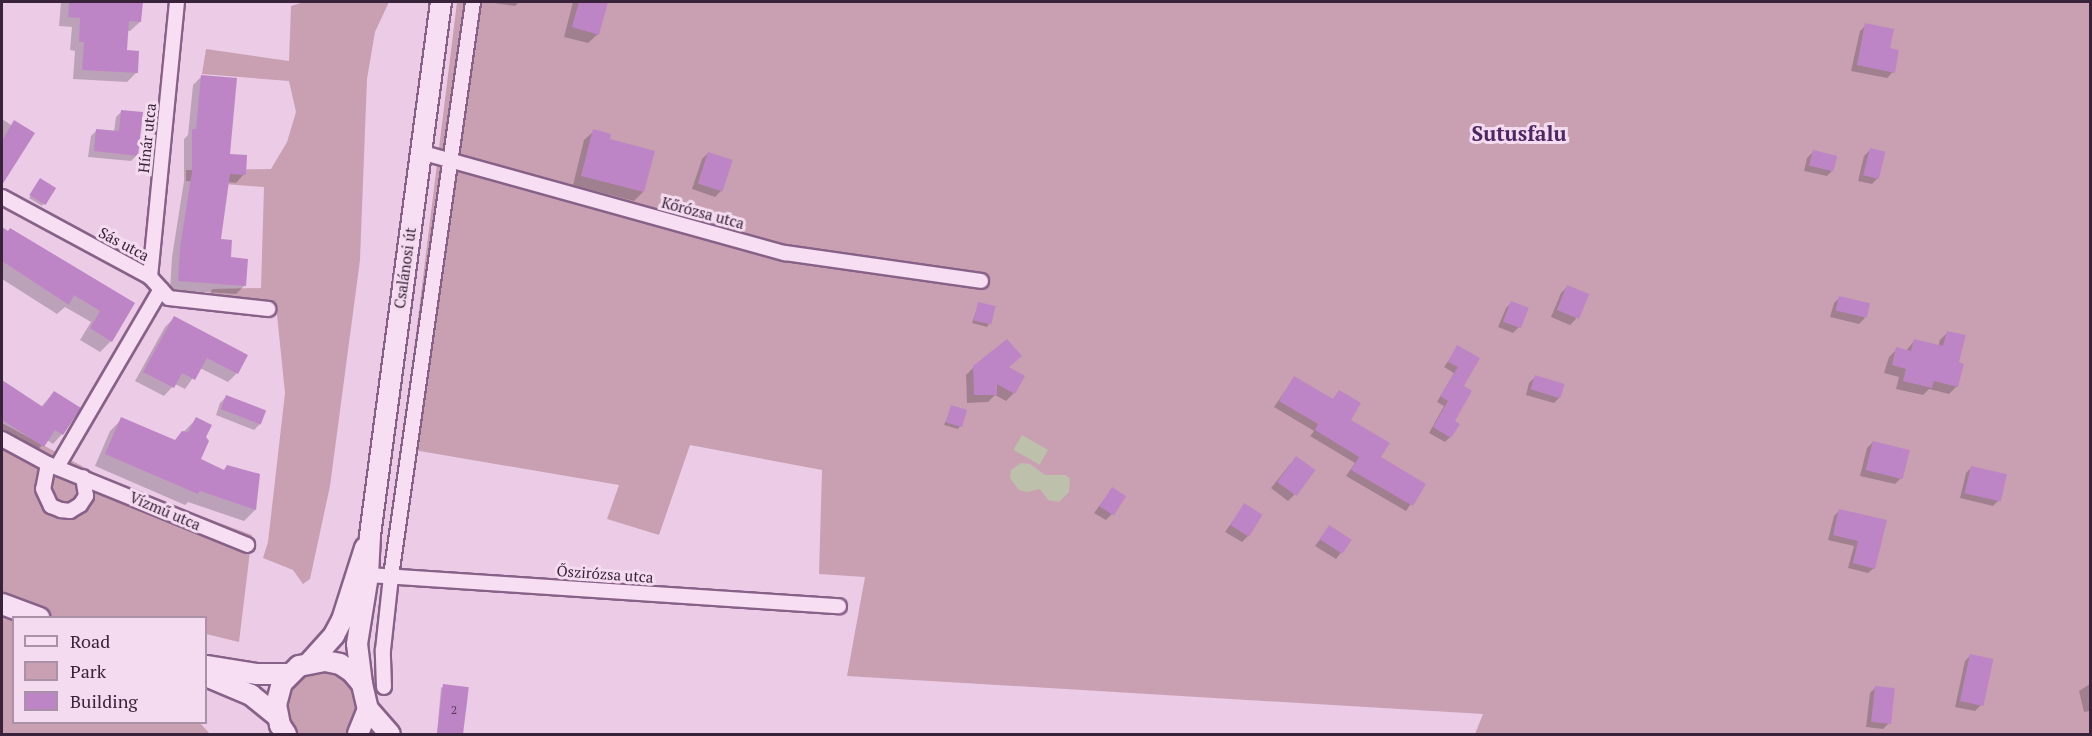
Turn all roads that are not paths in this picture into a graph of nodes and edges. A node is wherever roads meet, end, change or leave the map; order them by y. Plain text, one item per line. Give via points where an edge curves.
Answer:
1 (177, 2) edge
2 (441, 2) edge
3 (473, 2) edge
4 (420, 152) junction
5 (451, 161) junction
6 (2, 197) edge
7 (150, 277) junction
8 (981, 281) dead end
9 (161, 289) junction
10 (268, 309) dead end
11 (2, 439) edge
12 (52, 466) junction
13 (83, 477) junction
14 (370, 535) junction
15 (247, 545) dead end
16 (368, 575) junction
17 (392, 576) junction
18 (2, 604) edge
19 (839, 606) dead end
20 (35, 616) edge
21 (310, 662) junction
22 (207, 666) edge
23 (290, 674) junction
24 (207, 676) edge
25 (362, 684) junction
26 (384, 687) dead end
27 (368, 709) junction
28 (283, 730) edge
29 (358, 735) edge
30 (390, 735) edge

1 - 7 street, Hínár utca
2 - 4 street, Csalánosi út
3 - 5 street
4 - 5 street, Kőrózsa utca
4 - 14 street, Csalánosi út
5 - 8 street, Kőrózsa utca via 785,253
5 - 17 street
6 - 7 street, Sás utca
7 - 9 street, Sás utca
9 - 10 street, Sás utca via 169,298
9 - 12 street
11 - 12 street, Vízmű utca
12 - 13 street, Vízmű utca
12 - 13 street via 43,489 51,506 62,510 70,511 86,496
13 - 15 street, Vízmű utca
14 - 16 street, Csalánosi út
14 - 21 street, Csalánosi út via 342,620
16 - 17 street, Őszirózsa utca
16 - 25 street, Csalánosi út via 357,644
17 - 19 street, Őszirózsa utca
17 - 26 street via 383,650
18 - 20 street
21 - 23 street, Csalánosi út
21 - 25 street via 340,664
22 - 23 street via 257,674
23 - 28 street via 278,693
24 - 28 street via 250,694
25 - 27 street, Csalánosi út
27 - 29 street
27 - 30 street

